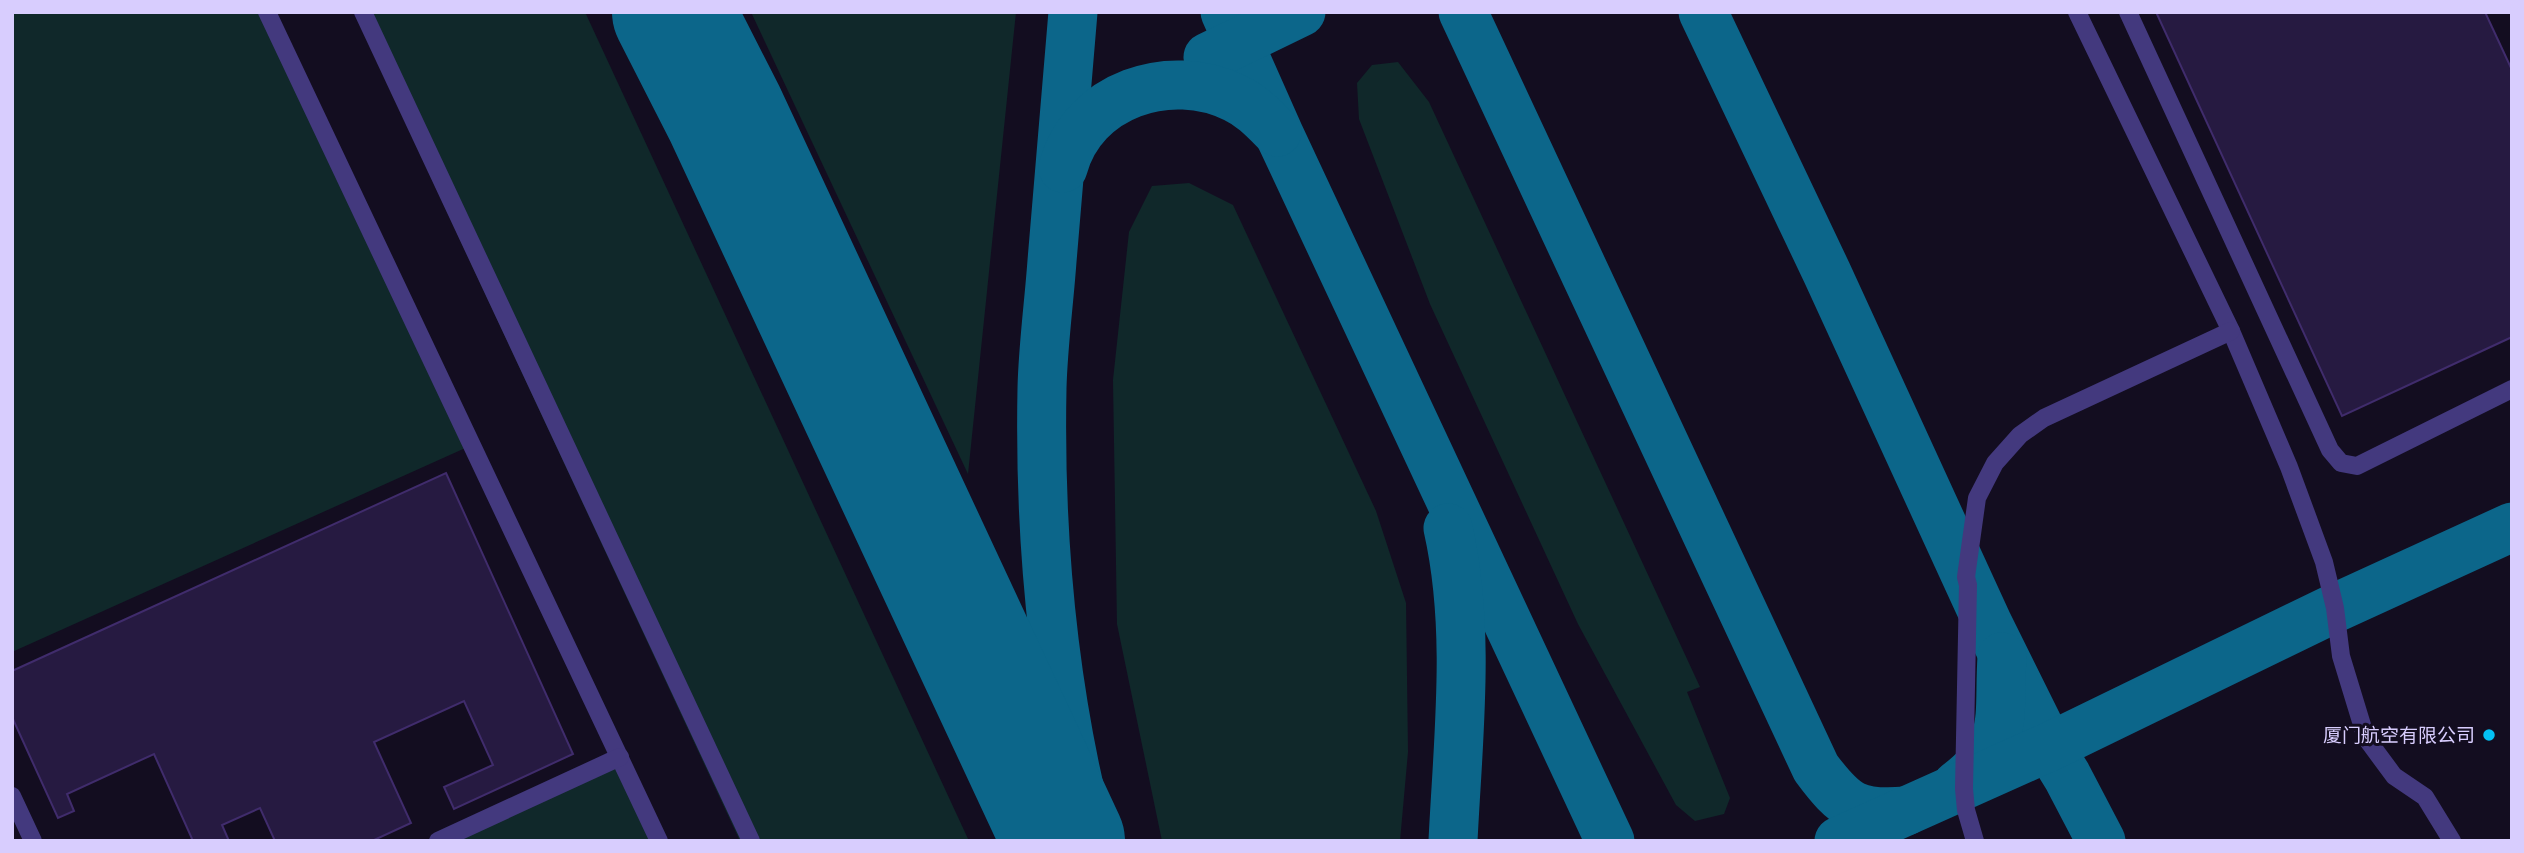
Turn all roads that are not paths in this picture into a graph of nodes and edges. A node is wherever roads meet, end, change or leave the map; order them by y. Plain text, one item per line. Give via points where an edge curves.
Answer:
1 (267, 12) edge
2 (363, 12) edge
3 (2077, 12) edge
4 (2128, 12) edge
5 (2231, 331) junction
6 (2512, 389) edge
7 (620, 757) junction
8 (12, 796) edge
9 (33, 841) edge
10 (438, 841) edge
11 (659, 841) edge
12 (751, 841) edge
13 (1975, 841) edge
14 (2452, 841) edge

1 - 7 street
2 - 12 street
3 - 5 street
4 - 6 street via 2330,450 2341,463 2357,466
5 - 13 street via 2044,418 2020,435 1995,463 1977,498 1966,577 1964,789
5 - 14 street via 2324,562 2341,656 2366,738 2394,776 2425,797
7 - 10 street
7 - 11 street
8 - 9 street

